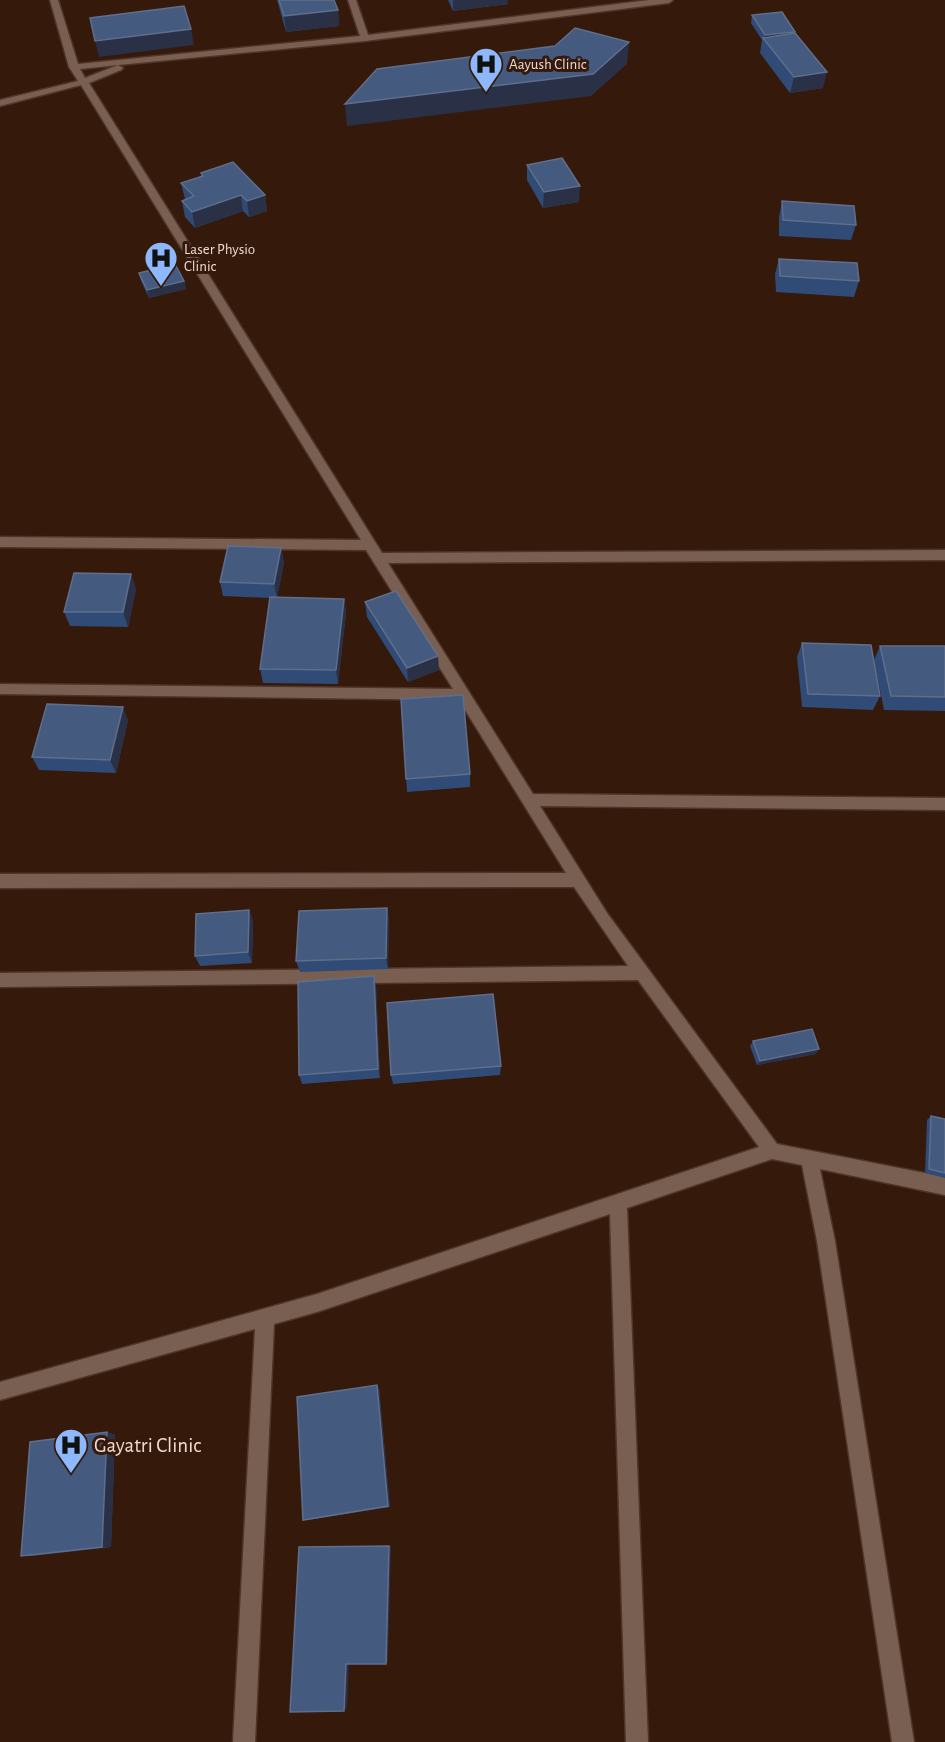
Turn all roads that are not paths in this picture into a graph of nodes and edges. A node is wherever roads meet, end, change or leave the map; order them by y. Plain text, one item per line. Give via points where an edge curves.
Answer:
1 (54, 0) edge
2 (352, 0) edge
3 (669, 0) edge
4 (365, 38) junction
5 (133, 61) junction
6 (74, 67) junction
7 (83, 82) junction
8 (0, 103) edge
9 (0, 542) edge
10 (370, 545) junction
11 (945, 555) edge
12 (378, 558) junction
13 (0, 689) edge
14 (463, 694) junction
15 (528, 800) junction
16 (945, 804) edge
17 (578, 880) junction
18 (0, 881) edge
19 (642, 973) junction
20 (0, 980) edge
21 (771, 1151) junction
22 (809, 1159) junction
23 (945, 1186) edge
24 (618, 1202) junction
25 (265, 1318) junction
26 (0, 1391) edge
27 (244, 1742) edge
28 (637, 1742) edge
29 (903, 1742) edge

1 - 6 street
2 - 4 street
3 - 4 street
4 - 5 street
5 - 6 street
5 - 7 street
6 - 7 street
7 - 8 street
7 - 10 street
9 - 10 street
10 - 12 street
11 - 12 street
12 - 14 street
13 - 14 street
14 - 15 street
15 - 16 street
15 - 17 street
17 - 18 street
17 - 19 street
19 - 20 street
19 - 21 street
21 - 22 street
21 - 24 street
22 - 23 street
22 - 29 street via 826,1241
24 - 25 street
24 - 28 street
25 - 26 street
25 - 27 street

